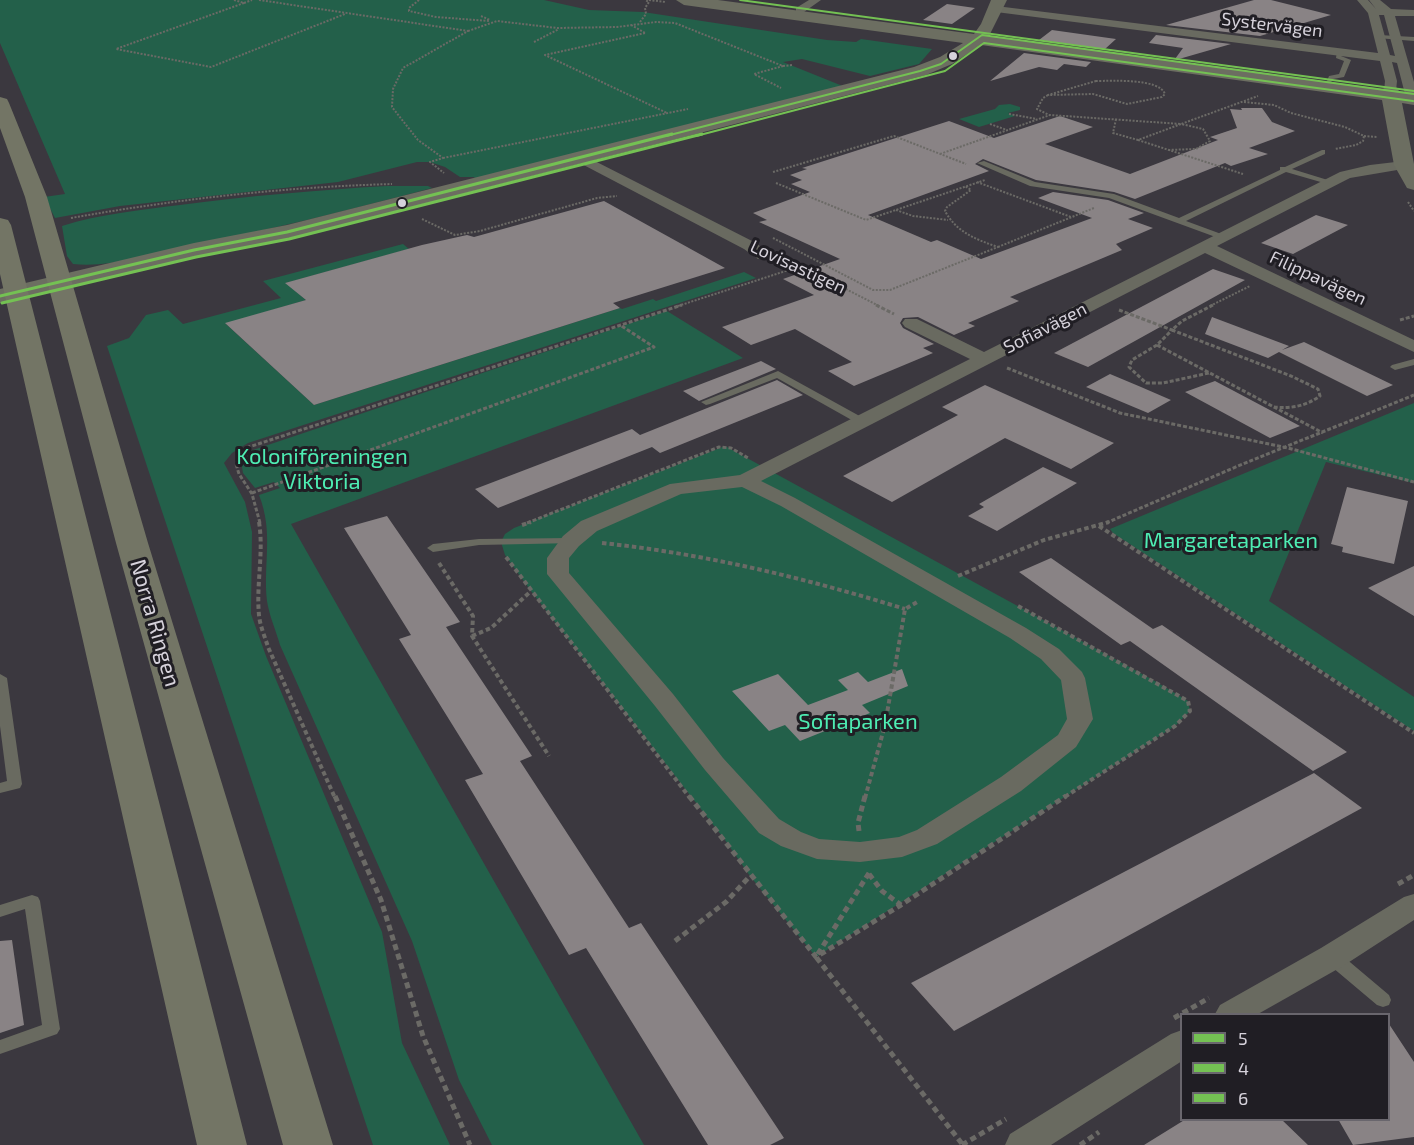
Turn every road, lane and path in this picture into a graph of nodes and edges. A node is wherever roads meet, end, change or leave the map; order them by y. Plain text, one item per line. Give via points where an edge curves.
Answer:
1 (234, 0) edge
2 (252, 0) edge
3 (259, 0) edge
4 (420, 0) edge
5 (645, 0) edge
6 (684, 0) edge
7 (726, 0) edge
8 (816, 0) edge
9 (1362, 0) edge
10 (244, 3) junction
11 (997, 4) edge
12 (1374, 6) edge
13 (800, 10) junction
14 (1389, 13) junction
15 (1414, 13) edge
16 (345, 14) junction
17 (481, 16) dead end
18 (489, 21) junction
19 (640, 23) junction
20 (630, 25) junction
21 (560, 28) junction
22 (468, 31) junction
23 (979, 37) junction
24 (1379, 37) junction
25 (1396, 38) junction
26 (1414, 39) edge
27 (534, 42) dead end
28 (1340, 52) junction
29 (1384, 58) junction
30 (1402, 60) junction
31 (793, 65) dead end
32 (783, 66) junction
33 (1328, 83) junction
34 (774, 90) dead end
35 (1266, 93) dead end
36 (1389, 93) junction
37 (1048, 95) junction
38 (1412, 96) edge
39 (1243, 102) junction
40 (0, 103) edge
41 (690, 108) dead end
42 (668, 113) junction
43 (1009, 114) dead end
44 (1050, 115) junction
45 (1038, 119) junction
46 (1116, 119) junction
47 (990, 123) dead end
48 (1180, 124) junction
49 (1008, 130) junction
50 (1390, 135) junction
51 (1364, 136) junction
52 (1138, 140) junction
53 (1168, 150) junction
54 (1322, 152) joint
55 (940, 154) junction
56 (443, 158) junction
57 (581, 158) junction
58 (981, 163) joint
59 (1283, 169) junction
60 (773, 172) dead end
61 (1005, 173) junction
62 (1409, 175) edge
63 (449, 176) dead end
64 (1265, 181) junction
65 (777, 183) dead end
66 (1328, 183) junction
67 (401, 184) dead end
68 (965, 186) junction
69 (642, 190) junction
70 (1119, 198) junction
71 (895, 210) junction
72 (71, 218) dead end
73 (422, 219) dead end
74 (948, 220) junction
75 (1180, 221) junction
76 (0, 225) edge
77 (770, 237) dead end
78 (1221, 237) junction
79 (1204, 246) junction
80 (998, 247) junction
81 (764, 256) joint
82 (801, 266) junction
83 (1269, 276) junction
84 (60, 290) junction
85 (1096, 301) junction
86 (9, 303) edge
87 (911, 323) joint
88 (620, 325) junction
89 (1172, 330) junction
90 (1157, 345) junction
91 (1414, 347) edge
92 (983, 359) junction
93 (1414, 362) edge
94 (1395, 367) dead end
95 (1209, 373) junction
96 (1414, 395) edge
97 (706, 402) dead end
98 (1274, 408) junction
99 (861, 421) junction
100 (1323, 434) junction
101 (1288, 448) junction
102 (745, 482) junction
103 (1414, 482) edge
104 (252, 494) junction
105 (1099, 526) junction
106 (571, 541) junction
107 (501, 542) junction
108 (433, 548) joint
109 (950, 581) dead end
110 (531, 591) junction
111 (928, 596) dead end
112 (905, 609) junction
113 (472, 636) junction
114 (0, 678) edge
115 (1190, 711) dead end
116 (1414, 733) edge
117 (549, 756) dead end
118 (0, 789) edge
119 (864, 863) junction
120 (1414, 875) edge
121 (750, 876) junction
122 (1404, 896) edge
123 (901, 905) junction
124 (0, 911) edge
125 (675, 941) dead end
126 (816, 957) junction
127 (1332, 957) junction
128 (1383, 1000) dead end
129 (1225, 1003) edge
130 (1208, 1013) edge
131 (1175, 1033) edge
132 (0, 1047) edge
133 (1018, 1130) edge
134 (222, 1145) edge
135 (308, 1145) edge
136 (470, 1145) edge
137 (963, 1145) edge

1 - 10 path
2 - 10 path
3 - 16 path
4 - 18 path via 409,11
5 - 19 path via 649,2
6 - 23 main road
7 - 13 main road
8 - 13 street
9 - 12 street
10 - 16 path via 116,49 211,67
11 - 23 main road
11 - 28 street, Systervägen
12 - 14 street
12 - 24 street
13 - 23 main road
14 - 15 street
14 - 25 street
16 - 22 path
17 - 18 path
18 - 21 path
18 - 22 path
19 - 20 path
19 - 32 path via 675,23
20 - 21 path
20 - 42 path via 646,33 545,55
21 - 27 path
22 - 56 path via 403,68 393,88 392,107 418,140
23 - 33 main road
23 - 36 main road
23 - 57 main road via 941,64 920,71
24 - 25 lane
24 - 29 street
25 - 26 lane
25 - 30 street
28 - 29 street, Systervägen
28 - 33 lane via 1338,57 1348,60 1342,76 1330,77
29 - 30 street, Systervägen
29 - 36 street via 1391,81
30 - 38 street
31 - 32 path
32 - 34 path via 754,74 782,88
33 - 36 main road
35 - 39 path
36 - 38 main road
36 - 50 main road
37 - 37 path via 1095,81 1150,83 1165,91 1162,97 1127,104 1093,94
37 - 44 path via 1037,109
38 - 50 main road
39 - 48 path
39 - 51 path via 1274,105
40 - 84 main road, Norra Ringen via 36,197
41 - 42 path
42 - 56 path
43 - 45 path
44 - 45 path
44 - 46 path
45 - 49 path
46 - 48 path
46 - 52 path via 1113,133
47 - 49 path
48 - 52 path
48 - 53 path via 1203,129 1210,141 1204,147 1190,150
49 - 55 path
50 - 51 path
50 - 62 main road
51 - 54 path via 1356,145
52 - 53 path
53 - 64 path
54 - 59 lane
55 - 58 path via 968,165
55 - 60 path via 894,136
56 - 63 path via 430,162
57 - 69 street, Lovisastigen
57 - 84 main road
58 - 61 lane
59 - 64 lane
59 - 66 lane
61 - 68 path
61 - 70 lane via 1034,184
62 - 66 street, Sofiavägen via 1345,175
64 - 75 lane
65 - 71 path via 866,220
66 - 78 street, Sofiavägen
67 - 72 path via 258,193
68 - 71 path
68 - 74 path via 971,190 948,206
69 - 73 path via 455,235
69 - 81 street, Lovisastigen
70 - 75 lane
70 - 80 path
71 - 74 path
74 - 80 path
75 - 78 lane
76 - 86 main road
77 - 80 path via 873,290 890,290
78 - 79 street, Sofiavägen
79 - 83 street, Filippavägen
79 - 85 street, Sofiavägen
81 - 82 path, Lovisastigen
82 - 87 path, Lovisastigen
82 - 88 path
83 - 89 path
83 - 91 street, Filippavägen
84 - 86 main road
84 - 135 main road, Norra Ringen
85 - 89 path
85 - 92 street, Sofiavägen
86 - 134 main road
87 - 92 street
88 - 104 path via 249,447 238,454 235,462 237,474
88 - 104 path via 654,347
89 - 90 path
89 - 98 path via 1318,389 1320,396 1313,402 1288,409
90 - 95 path
90 - 95 path via 1132,360 1129,367 1146,383
92 - 99 street, Sofiavägen
92 - 101 path via 1120,413
93 - 94 lane
95 - 98 path
96 - 100 path
97 - 99 lane via 778,374
98 - 100 path
99 - 102 street, Sofiavägen
100 - 101 path
101 - 103 path
101 - 105 path
102 - 106 street via 677,488 589,526
102 - 119 street via 788,502 1018,633 1050,654 1073,678 1080,719 1067,741 1011,784 927,837
104 - 136 path via 262,542 258,614 268,647 381,900 423,1036
105 - 109 path via 1044,540
105 - 116 path
106 - 107 lane
106 - 112 path via 709,558 847,590
106 - 119 street via 558,558 558,574 769,826 791,839
107 - 108 lane
107 - 110 path via 505,555
108 - 113 path via 474,616
110 - 113 path via 491,628
110 - 121 path
111 - 112 path
112 - 119 path via 885,725 858,823
113 - 117 path
114 - 118 lane via 15,784
115 - 123 path via 1175,726
119 - 123 path via 882,891
119 - 126 path
120 - 122 path
121 - 125 path via 726,902
121 - 126 path
122 - 127 street
123 - 126 path
124 - 132 lane via 32,901 51,1029
126 - 137 path
127 - 128 lane
127 - 129 street
129 - 130 path
131 - 133 street
133 - 137 path

